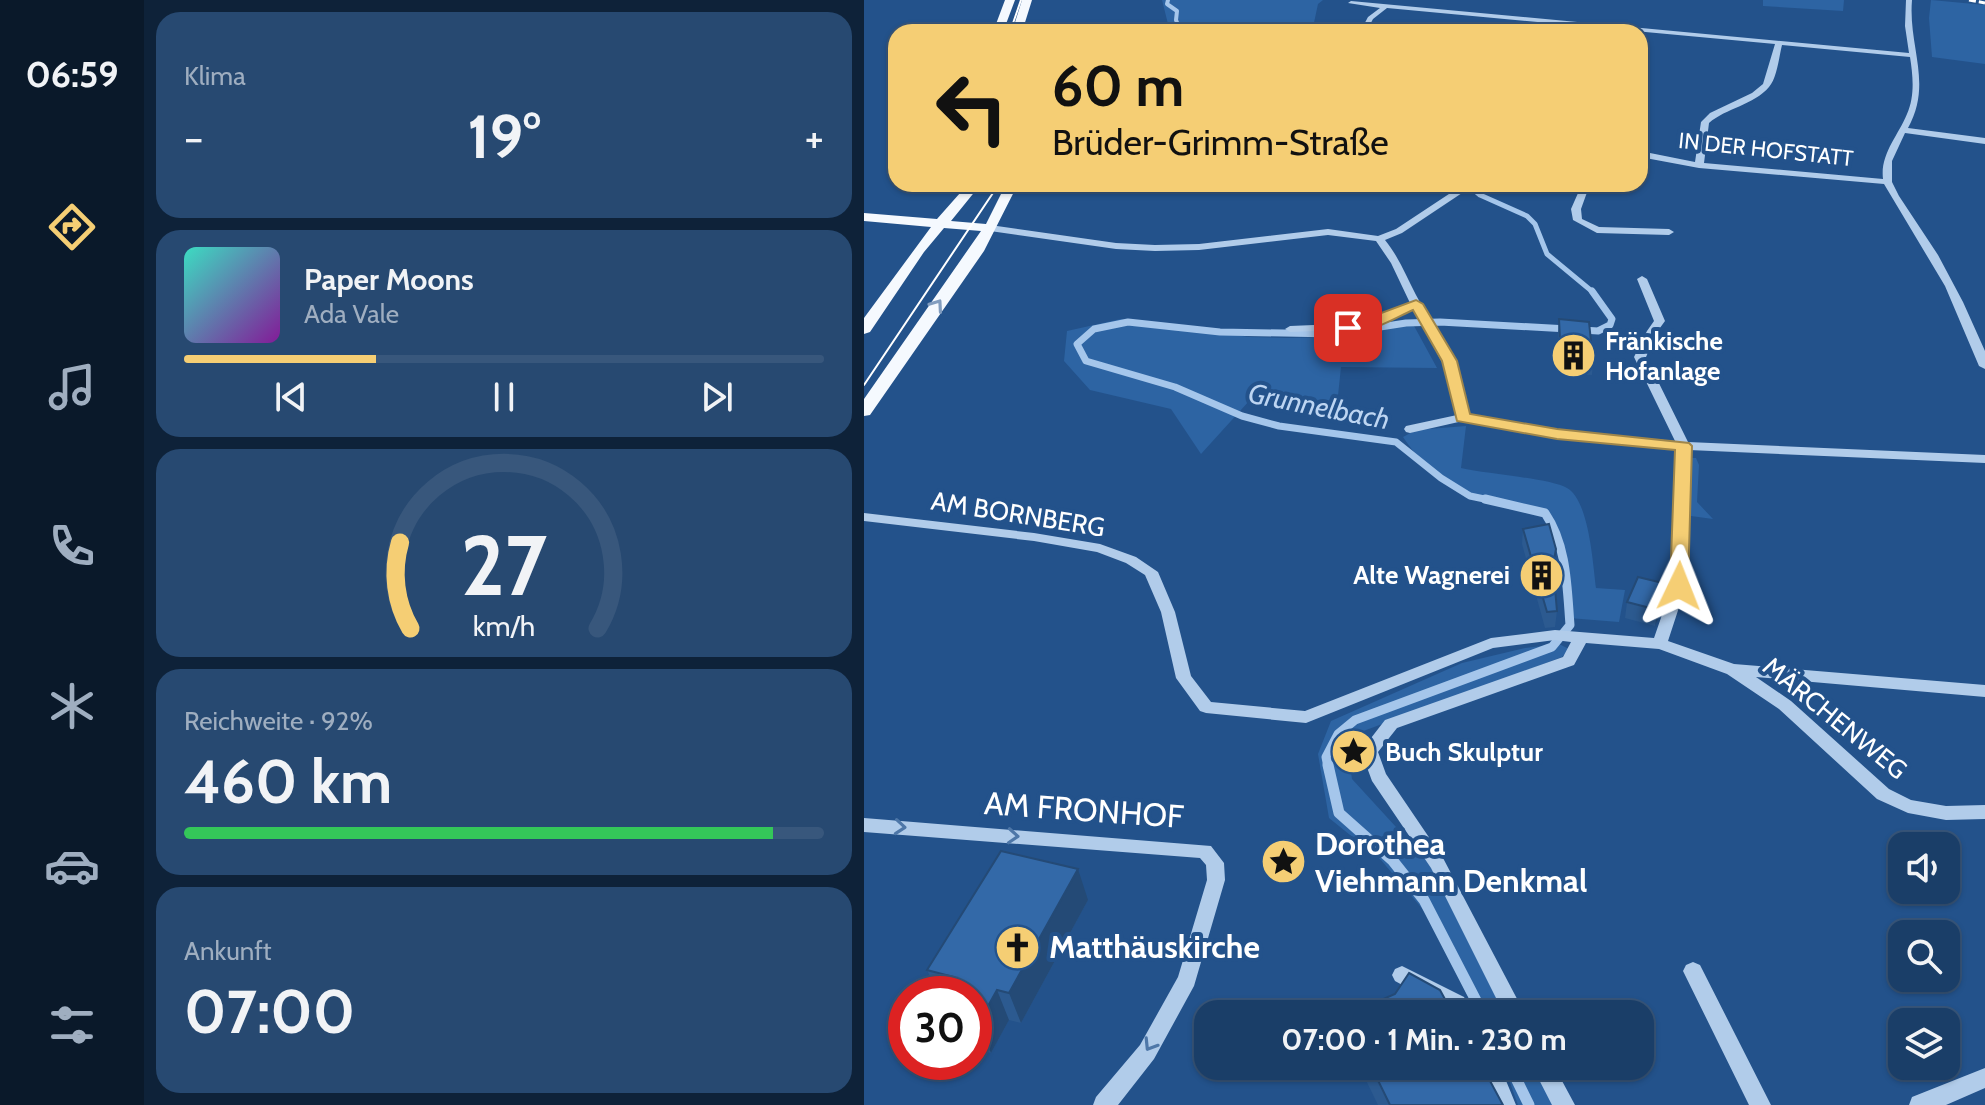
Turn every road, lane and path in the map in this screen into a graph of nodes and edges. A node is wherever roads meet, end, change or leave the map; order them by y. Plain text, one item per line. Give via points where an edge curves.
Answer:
1 (1010, 0) edge
2 (1027, 0) edge
3 (1909, 0) edge
4 (1351, 3) dead end
5 (1385, 7) junction
6 (1001, 24) edge
7 (1020, 24) edge
8 (1367, 24) edge
9 (1563, 24) edge
10 (1648, 32) edge
11 (1779, 43) junction
12 (1912, 55) junction
13 (1903, 130) junction
14 (1985, 141) edge
15 (1648, 155) edge
16 (1699, 165) junction
17 (1888, 182) junction
18 (968, 192) edge
19 (1008, 192) edge
20 (1458, 192) edge
21 (1583, 192) edge
22 (867, 218) edge
23 (941, 224) junction
24 (990, 228) junction
25 (1669, 232) dead end
26 (1379, 239) junction
27 (919, 249) junction
28 (1642, 279) dead end
29 (1419, 308) junction
30 (864, 329) edge
31 (1290, 329) dead end
32 (1985, 366) edge
33 (864, 411) edge
34 (1463, 417) junction
35 (1410, 429) dead end
36 (1683, 446) junction
37 (1985, 459) edge
38 (864, 517) edge
39 (1577, 637) junction
40 (1660, 644) junction
41 (1733, 670) junction
42 (1985, 691) edge
43 (1306, 717) joint
44 (1985, 812) edge
45 (864, 825) edge
46 (1693, 971) dead end
47 (1402, 975) dead end
48 (1449, 1000) edge
49 (1508, 1000) edge
50 (1985, 1078) edge
51 (1495, 1080) edge
52 (1551, 1080) edge
53 (1104, 1105) edge
54 (1505, 1105) edge
55 (1564, 1105) edge
56 (1760, 1105) edge
57 (1920, 1105) edge

1 - 6 main road
2 - 7 main road
3 - 12 street
4 - 5 street
5 - 8 street
5 - 9 street
10 - 11 street
11 - 12 street
11 - 16 street via 1767,85 1705,122
12 - 13 street via 1919,81
13 - 14 street
13 - 17 street via 1890,154
15 - 16 street, IN DER HOFSTATT
16 - 17 street, IN DER HOFSTATT
17 - 32 street via 1974,332
18 - 23 main road
19 - 24 main road
20 - 26 street
21 - 25 street via 1578,220 1597,230
22 - 23 main road
22 - 27 main road via 915,237
23 - 24 main road
23 - 27 main road
24 - 26 street via 1155,248 1328,232
33 -> 24 main road
26 - 29 street via 1395,257
27 - 30 main road
28 - 36 street via 1660,321 1640,357
29 - 31 street via 1364,326
29 - 34 street via 1450,361
34 - 35 street
34 - 36 street via 1557,434
36 - 37 street
36 - 40 street via 1679,586
38 - 43 street, AM BORNBERG via 1034,537 1100,548 1131,560 1151,572 1168,612 1184,678 1206,707
39 - 40 street, MÄRCHENWEG
39 - 43 street, MÄRCHENWEG via 1491,643
39 - 49 street via 1569,661 1391,724 1369,751 1378,776 1437,863
40 - 41 street, MÄRCHENWEG
41 - 42 street
41 - 44 street, MÄRCHENWEG via 1785,705 1883,794 1908,806 1946,813
45 -> 53 street, AM FRONHOF via 1205,851 1215,863 1216,880 1187,980 1147,1052
46 - 56 street
47 - 48 street
50 - 57 street
51 - 54 street
52 - 55 street

